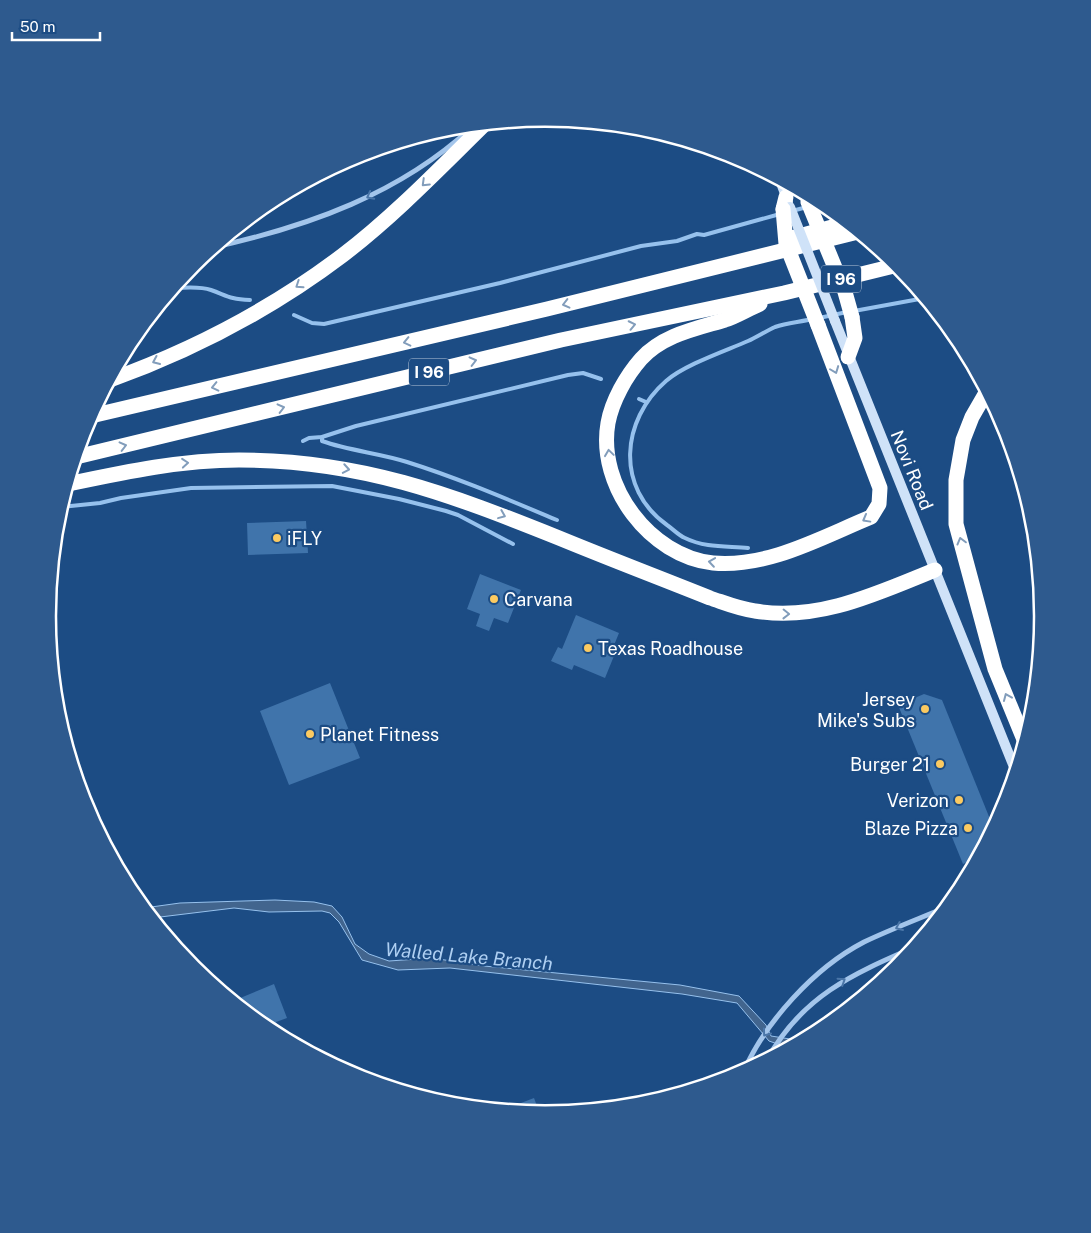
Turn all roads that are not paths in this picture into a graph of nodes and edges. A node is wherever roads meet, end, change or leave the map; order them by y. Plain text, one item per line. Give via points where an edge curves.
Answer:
1 (477, 132) edge
2 (463, 135) edge
3 (782, 189) edge
4 (786, 204) junction
5 (809, 205) edge
6 (839, 225) edge
7 (850, 234) edge
8 (230, 243) edge
9 (887, 268) edge
10 (698, 270) junction
11 (784, 292) junction
12 (848, 357) junction
13 (120, 376) edge
14 (983, 398) edge
15 (100, 414) edge
16 (83, 455) edge
17 (75, 483) edge
18 (936, 570) junction
19 (1021, 731) edge
20 (1012, 763) edge
21 (935, 912) edge
22 (897, 956) edge
23 (775, 1048) edge
24 (748, 1062) edge

1 -> 13 highway via 403,203 343,254 278,299 206,339
2 -> 8 street via 431,161 345,209
3 - 4 main road, Novi Road
4 -> 11 highway, bridge via 786,244 880,488 879,504 872,517 766,559 712,563 685,556 650,534 626,507 612,475 608,423 618,395 641,359 661,342 728,319
4 - 12 main road, Novi Road, bridge
5 - 12 highway, bridge via 852,317 855,338
6 - 10 highway via 723,256
7 - 10 highway, I 96
9 - 11 highway, I 96
10 -> 15 highway, I 96
16 -> 11 highway, I 96 via 561,340
12 - 18 main road, Novi Road
19 -> 14 highway via 995,669 956,524 956,480 963,440
17 -> 18 highway via 159,466 239,460 348,469 442,493 710,598 768,613 798,614 831,608
18 - 20 main road, Novi Road
21 -> 24 street via 862,944 829,966 793,998 757,1044
23 -> 22 street via 789,1027 828,990 850,976

